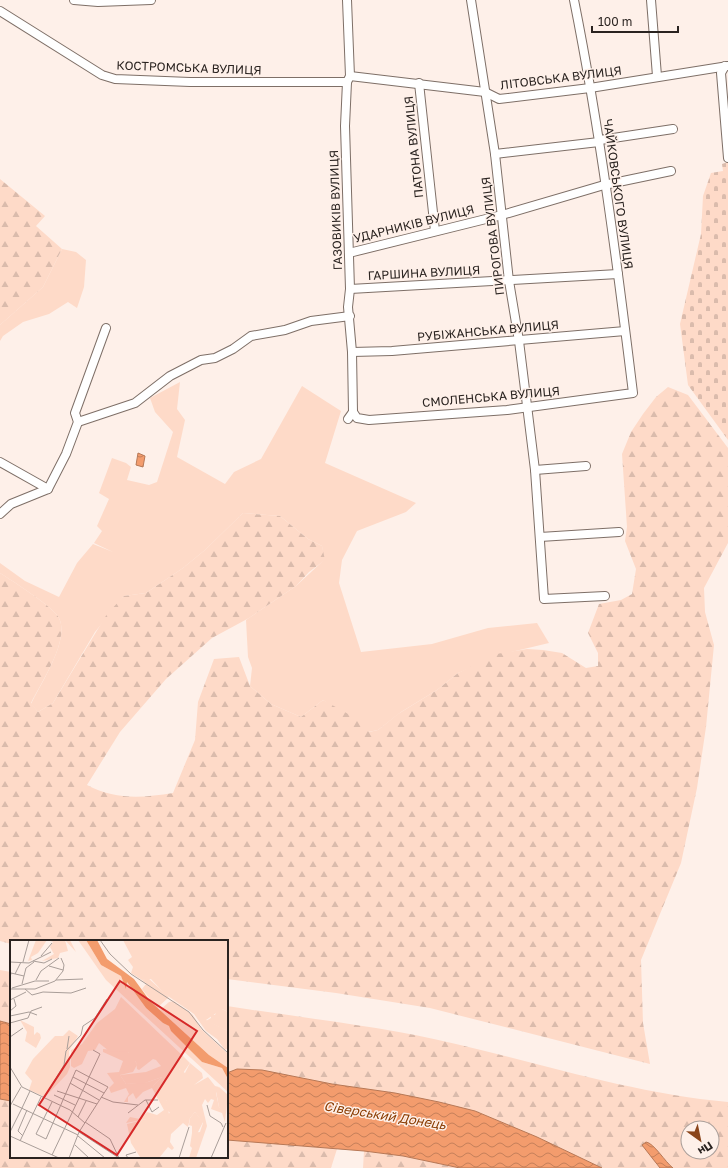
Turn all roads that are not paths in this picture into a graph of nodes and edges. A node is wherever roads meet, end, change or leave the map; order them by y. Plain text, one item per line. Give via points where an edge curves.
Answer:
1 (74, 0) edge
2 (151, 0) edge
3 (347, 0) edge
4 (472, 0) edge
5 (574, 0) edge
6 (651, 0) edge
7 (0, 11) edge
8 (727, 66) edge
9 (657, 76) junction
10 (349, 79) junction
11 (419, 83) junction
12 (590, 88) junction
13 (485, 92) junction
14 (673, 129) dead end
15 (599, 142) junction
16 (495, 154) junction
17 (728, 158) edge
18 (671, 171) dead end
19 (604, 185) junction
20 (502, 215) junction
21 (435, 231) junction
22 (349, 253) junction
23 (618, 274) junction
24 (509, 281) junction
25 (350, 289) junction
26 (350, 316) junction
27 (106, 328) dead end
28 (626, 331) junction
29 (520, 341) junction
30 (352, 352) junction
31 (633, 393) joint
32 (527, 407) junction
33 (351, 416) joint
34 (78, 422) junction
35 (0, 462) edge
36 (586, 466) dead end
37 (535, 470) junction
38 (48, 489) junction
39 (0, 514) edge
40 (619, 532) dead end
41 (540, 537) junction
42 (605, 596) dead end

1 - 2 street
3 - 10 street, ГАЗОВИКІВ ВУЛИЦЯ
4 - 13 street, ПИРОГОВА ВУЛИЦЯ
5 - 12 street, ЧАЙКОВСЬКОГО ВУЛИЦЯ
6 - 9 street
7 - 10 street, КОСТРОМСЬКА ВУЛИЦЯ via 102,75 115,79 190,82
8 - 9 street, ЛІТОВСЬКА ВУЛИЦЯ
8 - 17 street via 721,73
9 - 12 street, ЛІТОВСЬКА ВУЛИЦЯ
10 - 11 street, ЛІТОВСЬКА ВУЛИЦЯ
10 - 22 street, ГАЗОВИКІВ ВУЛИЦЯ via 345,126
11 - 13 street, ЛІТОВСЬКА ВУЛИЦЯ
11 - 21 street, ПАТОНА ВУЛИЦЯ
12 - 13 street, ЛІТОВСЬКА ВУЛИЦЯ via 499,99
12 - 15 street, ЧАЙКОВСЬКОГО ВУЛИЦЯ
13 - 16 street, ПИРОГОВА ВУЛИЦЯ
14 - 15 street
15 - 16 street
15 - 19 street, ЧАЙКОВСЬКОГО ВУЛИЦЯ
16 - 20 street, ПИРОГОВА ВУЛИЦЯ
18 - 19 street, УДАРНИКІВ ВУЛИЦЯ
19 - 20 street, УДАРНИКІВ ВУЛИЦЯ
19 - 23 street, ЧАЙКОВСЬКОГО ВУЛИЦЯ
20 - 21 street, УДАРНИКІВ ВУЛИЦЯ
20 - 24 street, ПИРОГОВА ВУЛИЦЯ
21 - 22 street, УДАРНИКІВ ВУЛИЦЯ
22 - 25 street, ГАЗОВИКІВ ВУЛИЦЯ
23 - 24 street, ГАРШИНА ВУЛИЦЯ
23 - 28 street, ЧАЙКОВСЬКОГО ВУЛИЦЯ
24 - 25 street, ГАРШИНА ВУЛИЦЯ
24 - 29 street, ПИРОГОВА ВУЛИЦЯ
25 - 26 street, ГАЗОВИКІВ ВУЛИЦЯ
26 - 30 street, ГАЗОВИКІВ ВУЛИЦЯ
26 - 34 street via 310,321 285,330 251,336 233,350 215,358 201,360 170,376 135,403
27 - 34 street via 75,413
28 - 29 street, РУБІЖАНСЬКА ВУЛИЦЯ
28 - 31 street, ЧАЙКОВСЬКОГО ВУЛИЦЯ
29 - 30 street, РУБІЖАНСЬКА ВУЛИЦЯ
29 - 32 street, ПИРОГОВА ВУЛИЦЯ
30 - 33 street, ГАЗОВИКІВ ВУЛИЦЯ
31 - 32 street, СМОЛЕНСЬКА ВУЛИЦЯ
32 - 33 street, СМОЛЕНСЬКА ВУЛИЦЯ via 369,420
32 - 37 street, ПИРОГОВА ВУЛИЦЯ
34 - 38 street via 66,454
35 - 38 street
36 - 37 street
37 - 41 street, ПИРОГОВА ВУЛИЦЯ
38 - 39 street via 11,504
40 - 41 street
41 - 42 street, ПИРОГОВА ВУЛИЦЯ via 544,599

